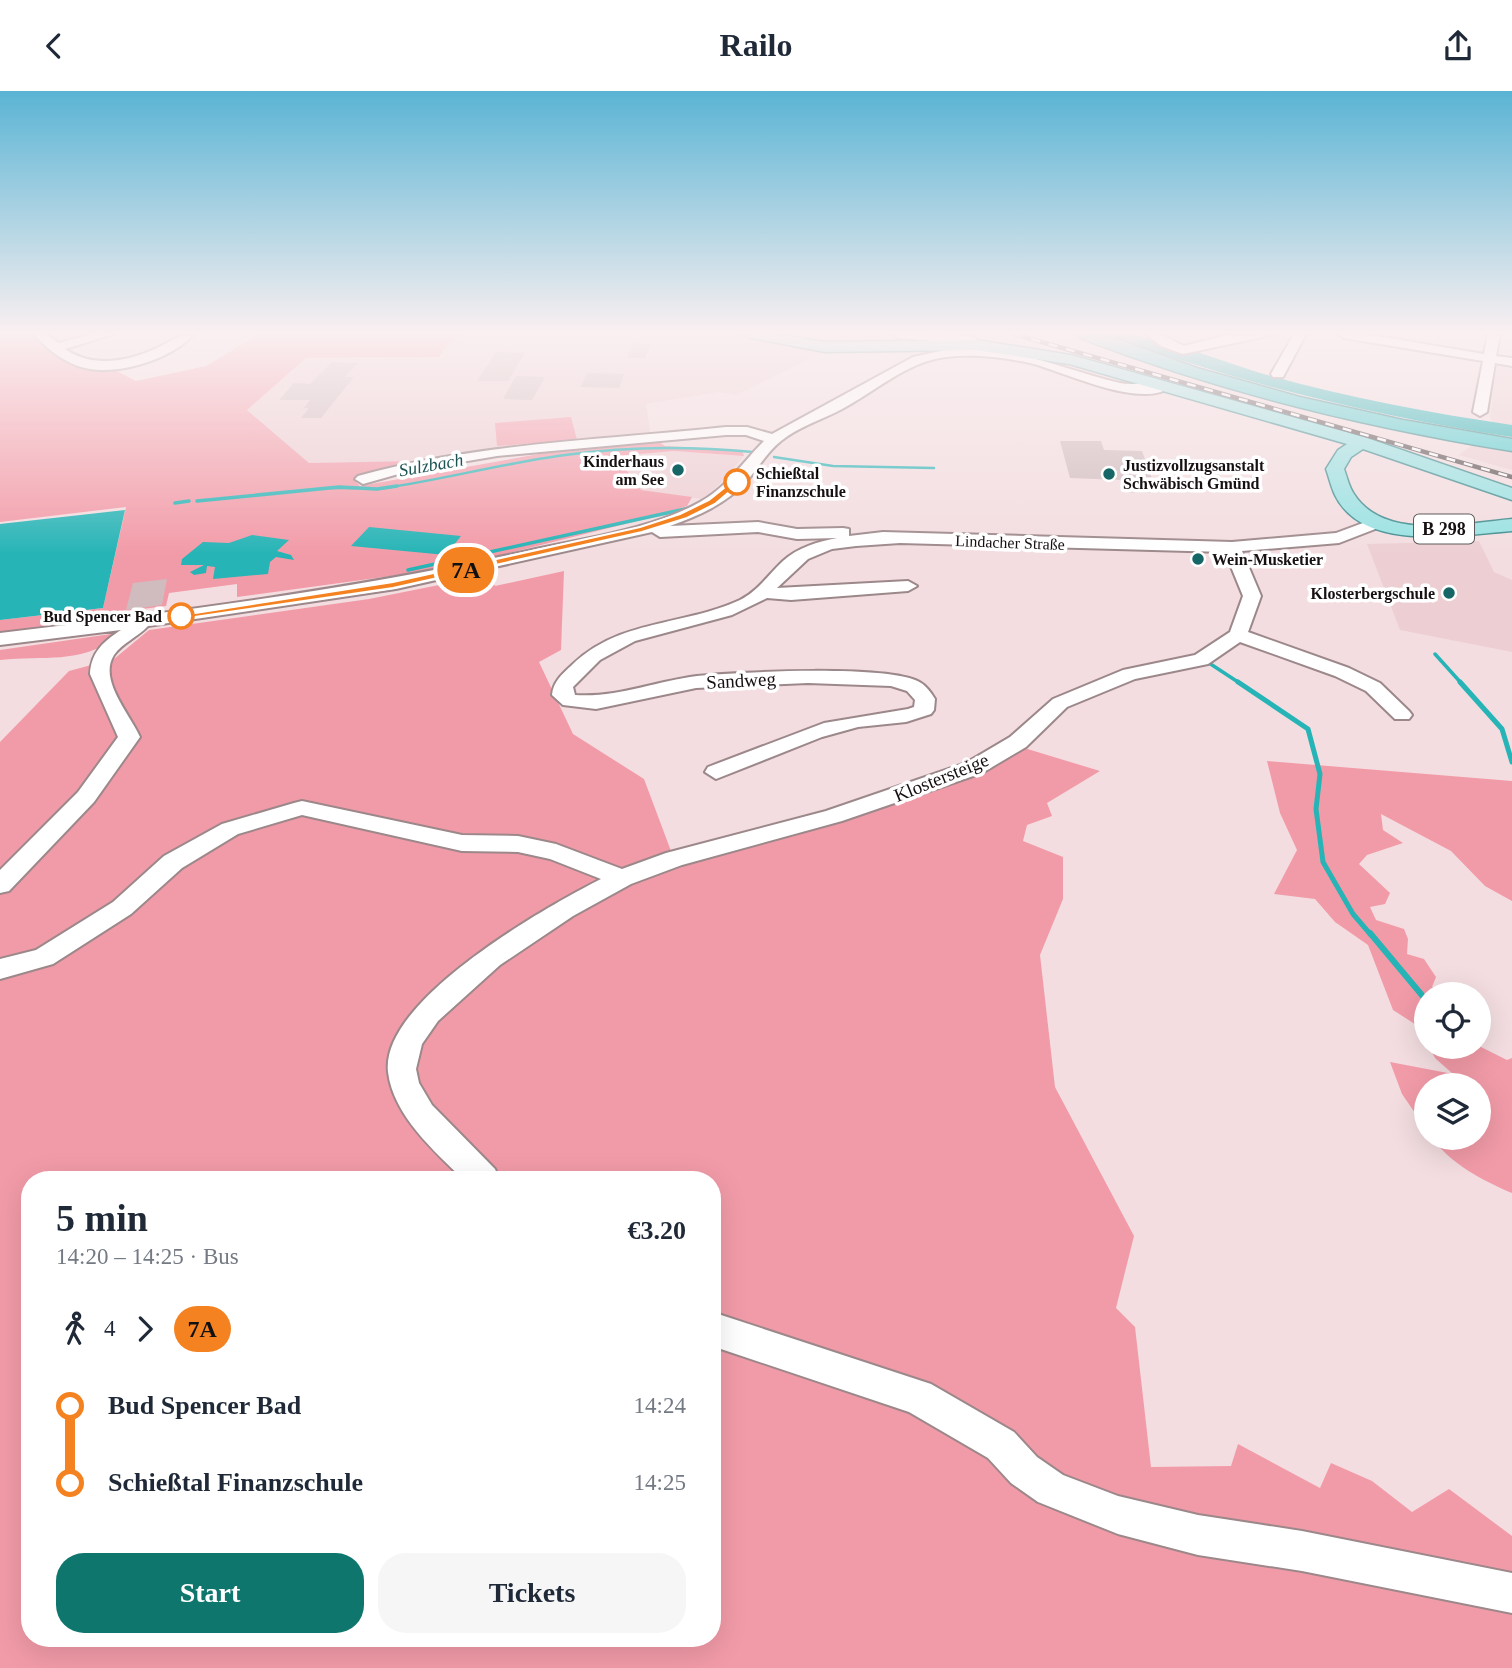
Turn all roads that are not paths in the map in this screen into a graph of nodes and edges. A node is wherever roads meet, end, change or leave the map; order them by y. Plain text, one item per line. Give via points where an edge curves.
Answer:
1 (833, 408) edge
2 (1241, 408) edge
3 (1315, 408) edge
4 (1342, 408) edge
5 (1481, 408) edge
6 (1480, 412) dead end
7 (1512, 438) edge
8 (1361, 442) junction
9 (1512, 445) edge
10 (765, 449) junction
11 (363, 479) dead end
12 (1512, 494) edge
13 (1377, 523) junction
14 (1512, 525) edge
15 (642, 529) junction
16 (898, 538) junction
17 (1232, 547) junction
18 (908, 586) dead end
19 (766, 593) junction
20 (143, 621) junction
21 (1238, 635) junction
22 (0, 639) edge
23 (1402, 715) dead end
24 (716, 772) dead end
25 (622, 878) junction
26 (0, 885) edge
27 (0, 969) edge
28 (477, 1171) edge
29 (721, 1332) edge
30 (1512, 1593) edge

1 - 10 street via 789,428
2 - 8 main road
3 - 9 highway
4 - 7 highway
5 - 6 street
8 - 12 main road
8 - 13 main road, B 298 via 1337,461 1337,481 1350,506
10 - 11 street via 747,431 726,431 426,461
10 - 15 street via 737,482 712,502
13 - 14 main road, B 298 via 1415,531
13 - 17 street, Lindacher Straße via 1339,538
15 - 16 street, Lindacher Straße via 758,527 797,534
15 - 20 street via 393,585
16 - 17 street, Lindacher Straße
16 - 19 street, Sandweg via 830,545 805,554 779,575
17 - 21 street via 1252,596
18 - 19 street, Sandweg
19 - 24 street, Sandweg via 719,613 625,639 580,668 563,685 562,695 570,701 596,703 696,682 856,678 914,687 925,699 924,710 909,717 850,722
20 - 22 street
20 - 26 street via 106,652 99,670 104,690 129,737 124,747 83,801
21 - 23 street via 1363,682
21 - 25 street, Klostersteige via 1201,660 1130,674 1060,703 1018,742 974,768
25 - 27 street via 556,852 518,844 462,843 302,808 230,829 173,862 121,908 44,957
25 - 28 street, Klostersteige via 580,899 494,955 447,993 411,1042 402,1068 407,1089 419,1109
29 - 30 street via 918,1397 1001,1445 1024,1470 1051,1489 1118,1515 1198,1535

